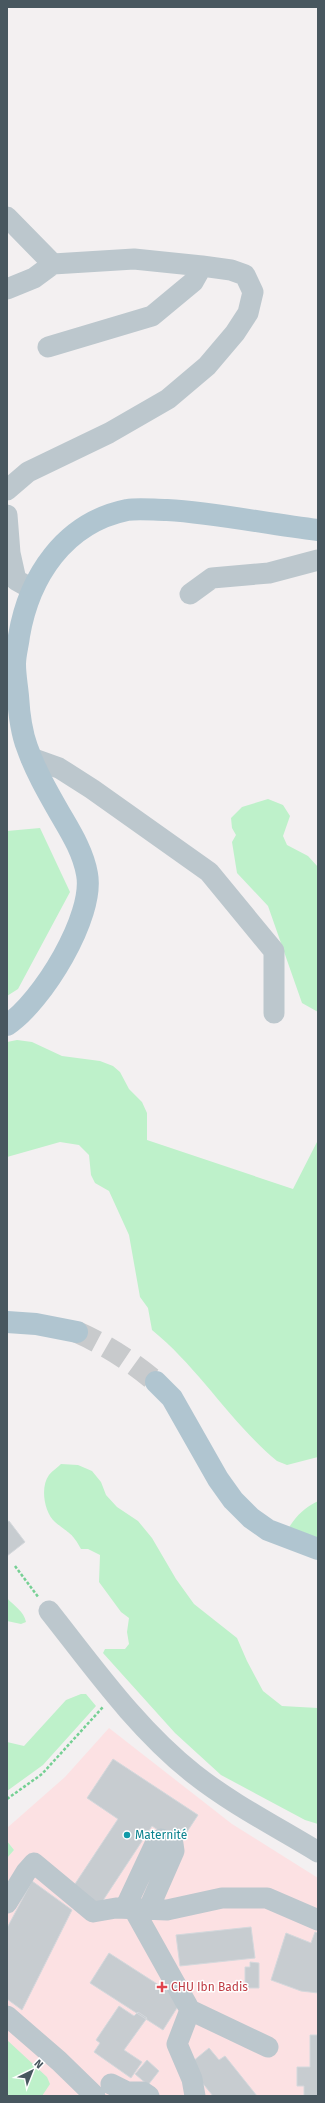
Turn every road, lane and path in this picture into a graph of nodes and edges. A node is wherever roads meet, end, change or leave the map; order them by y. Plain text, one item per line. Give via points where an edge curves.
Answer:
1 (7, 217) edge
2 (53, 264) junction
3 (202, 266) junction
4 (7, 289) edge
5 (48, 347) dead end
6 (7, 490) edge
7 (7, 515) edge
8 (318, 530) edge
9 (318, 560) edge
10 (32, 589) junction
11 (190, 594) dead end
12 (31, 758) junction
13 (274, 1013) dead end
14 (7, 1025) edge
15 (7, 1322) edge
16 (77, 1332) tunnel mouth
17 (156, 1382) tunnel mouth
18 (318, 1549) edge
19 (15, 1566) dead end
20 (49, 1611) joint
21 (114, 1694) junction
22 (7, 1799) edge
23 (318, 1852) edge
24 (7, 1903) edge
25 (136, 1908) junction
26 (318, 1920) edge
27 (190, 2010) junction
28 (7, 2016) edge
29 (268, 2047) dead end
30 (103, 2090) edge
31 (149, 2096) edge
32 (195, 2096) edge

1 - 2 street
2 - 3 street via 134,259
2 - 4 street via 34,278
3 - 5 street via 193,282 152,316
3 - 6 street via 231,270 245,275 253,292 248,313 236,333 212,360 168,399 109,433 28,472
7 - 10 street via 10,553 16,580
8 - 10 main road via 198,512 128,510 101,519 70,538 50,558
9 - 11 street via 269,573 212,578
10 - 12 main road via 22,617 15,663 20,719
12 - 13 street via 59,768 79,780 210,872 274,951
12 - 14 main road via 77,844 88,875 88,891 83,910 59,964 38,995
15 - 16 main road via 36,1324
17 - 18 main road via 172,1398 214,1473 233,1500 268,1530
19 - 20 path
20 - 21 street
21 - 22 path via 42,1774
21 - 23 street via 194,1774
24 - 25 street via 34,1863 93,1912
25 - 26 street via 167,1910 222,1898 267,1898
25 - 27 street
27 - 29 street
27 - 32 street via 178,2044 192,2079
28 - 30 street via 59,2061
30 - 31 street via 143,2092

